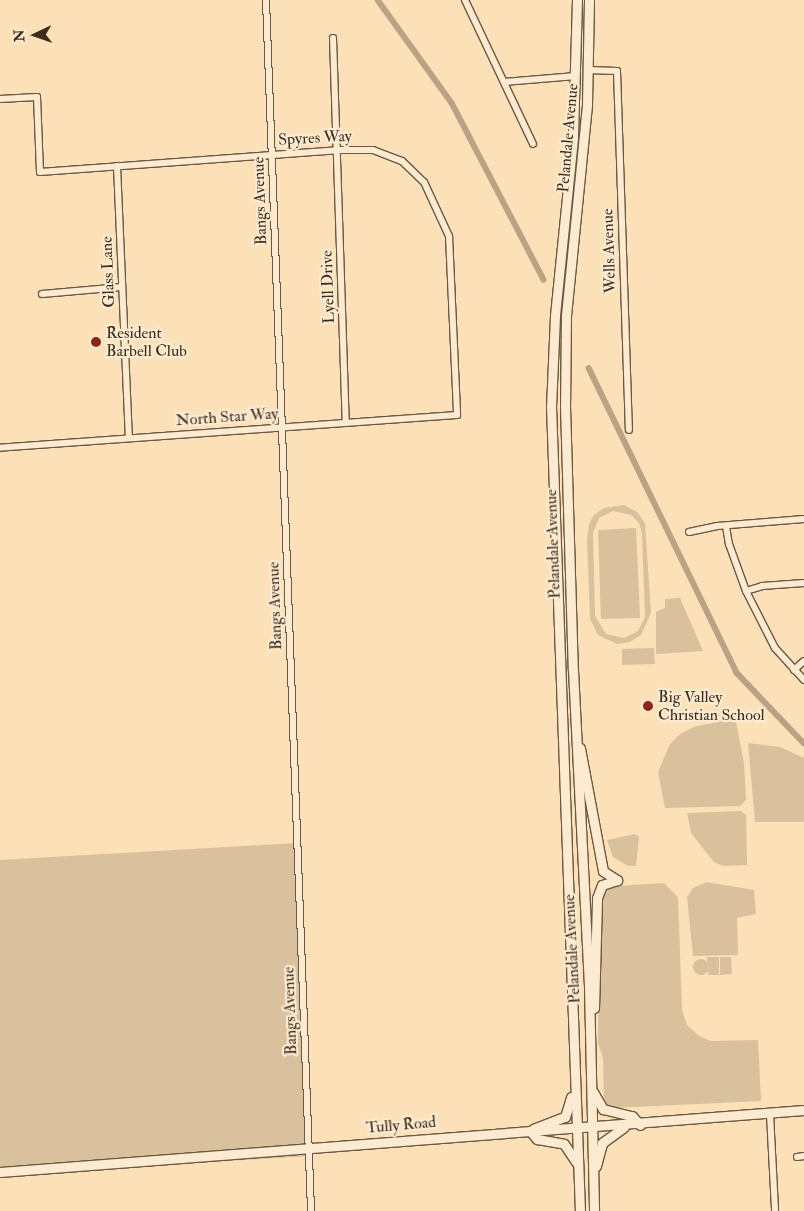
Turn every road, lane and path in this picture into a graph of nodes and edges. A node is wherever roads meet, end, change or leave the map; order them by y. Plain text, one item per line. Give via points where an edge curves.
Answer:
1 (266, 0) edge
2 (465, 0) edge
3 (577, 0) edge
4 (589, 0) edge
5 (332, 38) dead end
6 (588, 70) junction
7 (576, 76) junction
8 (504, 82) junction
9 (0, 99) edge
10 (533, 144) dead end
11 (336, 150) junction
12 (272, 154) junction
13 (117, 166) junction
14 (122, 287) junction
15 (42, 294) dead end
16 (457, 415) joint
17 (346, 422) junction
18 (282, 427) junction
19 (629, 430) dead end
20 (129, 438) junction
21 (0, 448) edge
22 (804, 520) edge
23 (726, 526) junction
24 (689, 532) dead end
25 (804, 583) edge
26 (746, 591) junction
27 (804, 661) edge
28 (794, 670) junction
29 (804, 680) edge
30 (576, 737) junction
31 (590, 1032) junction
32 (576, 1083) junction
33 (591, 1088) junction
34 (804, 1110) edge
35 (770, 1114) junction
36 (640, 1125) junction
37 (592, 1128) junction
38 (577, 1129) junction
39 (530, 1131) junction
40 (309, 1148) junction
41 (578, 1169) junction
42 (0, 1172) edge
43 (592, 1172) junction
44 (311, 1211) edge
45 (580, 1211) edge
46 (594, 1211) edge
47 (775, 1211) edge

1 - 12 street, Bangs Avenue
2 - 8 street
3 - 7 main road, Pelandale Avenue
4 - 6 main road, Pelandale Avenue
5 - 11 street, Lyell Drive
6 - 19 street, Wells Avenue via 617,71
6 - 30 main road, Pelandale Avenue via 566,316 565,406
7 - 8 street
7 - 32 main road, Pelandale Avenue via 555,316 551,406
8 - 10 street
9 - 13 street, Spyres Way via 37,97 40,172
11 - 12 street, Spyres Way
11 - 16 street, Spyres Way via 373,150 402,160 424,182 445,224 451,248
11 - 17 street, Lyell Drive
12 - 13 street, Spyres Way
12 - 18 street, Bangs Avenue
13 - 14 street, Glass Lane
14 - 15 street
14 - 20 street, Glass Lane
16 - 17 street, North Star Way
17 - 18 street, North Star Way
18 - 20 street, North Star Way
18 - 40 street, Bangs Avenue
20 - 21 street, North Star Way
22 - 23 street
23 - 24 street
23 - 26 street
25 - 26 street via 762,586
26 - 28 street via 775,648
27 - 28 street
28 - 29 street
30 - 31 main road, Pelandale Avenue
30 - 31 main road via 589,784 603,871 617,880 602,886 597,898 596,996
31 - 33 main road, Pelandale Avenue
32 - 38 main road, Pelandale Avenue
32 - 39 main road, Pelandale Avenue via 565,1117 538,1125
33 - 36 main road via 603,1109 632,1116
33 - 37 main road, Pelandale Avenue
34 - 35 main road, Tully Road
35 - 36 main road, Tully Road
35 - 47 street
36 - 37 main road, Tully Road
36 - 43 main road, Pelandale Avenue via 625,1127 604,1140
37 - 38 main road, Tully Road
37 - 43 main road, Pelandale Avenue
38 - 39 main road, Tully Road
38 - 41 main road, Pelandale Avenue
39 - 40 main road, Tully Road
39 - 41 main road, Pelandale Avenue via 537,1139 566,1146
40 - 42 main road, Tully Road
40 - 44 street, Bangs Avenue
41 - 45 main road, Pelandale Avenue
43 - 46 main road, Pelandale Avenue

